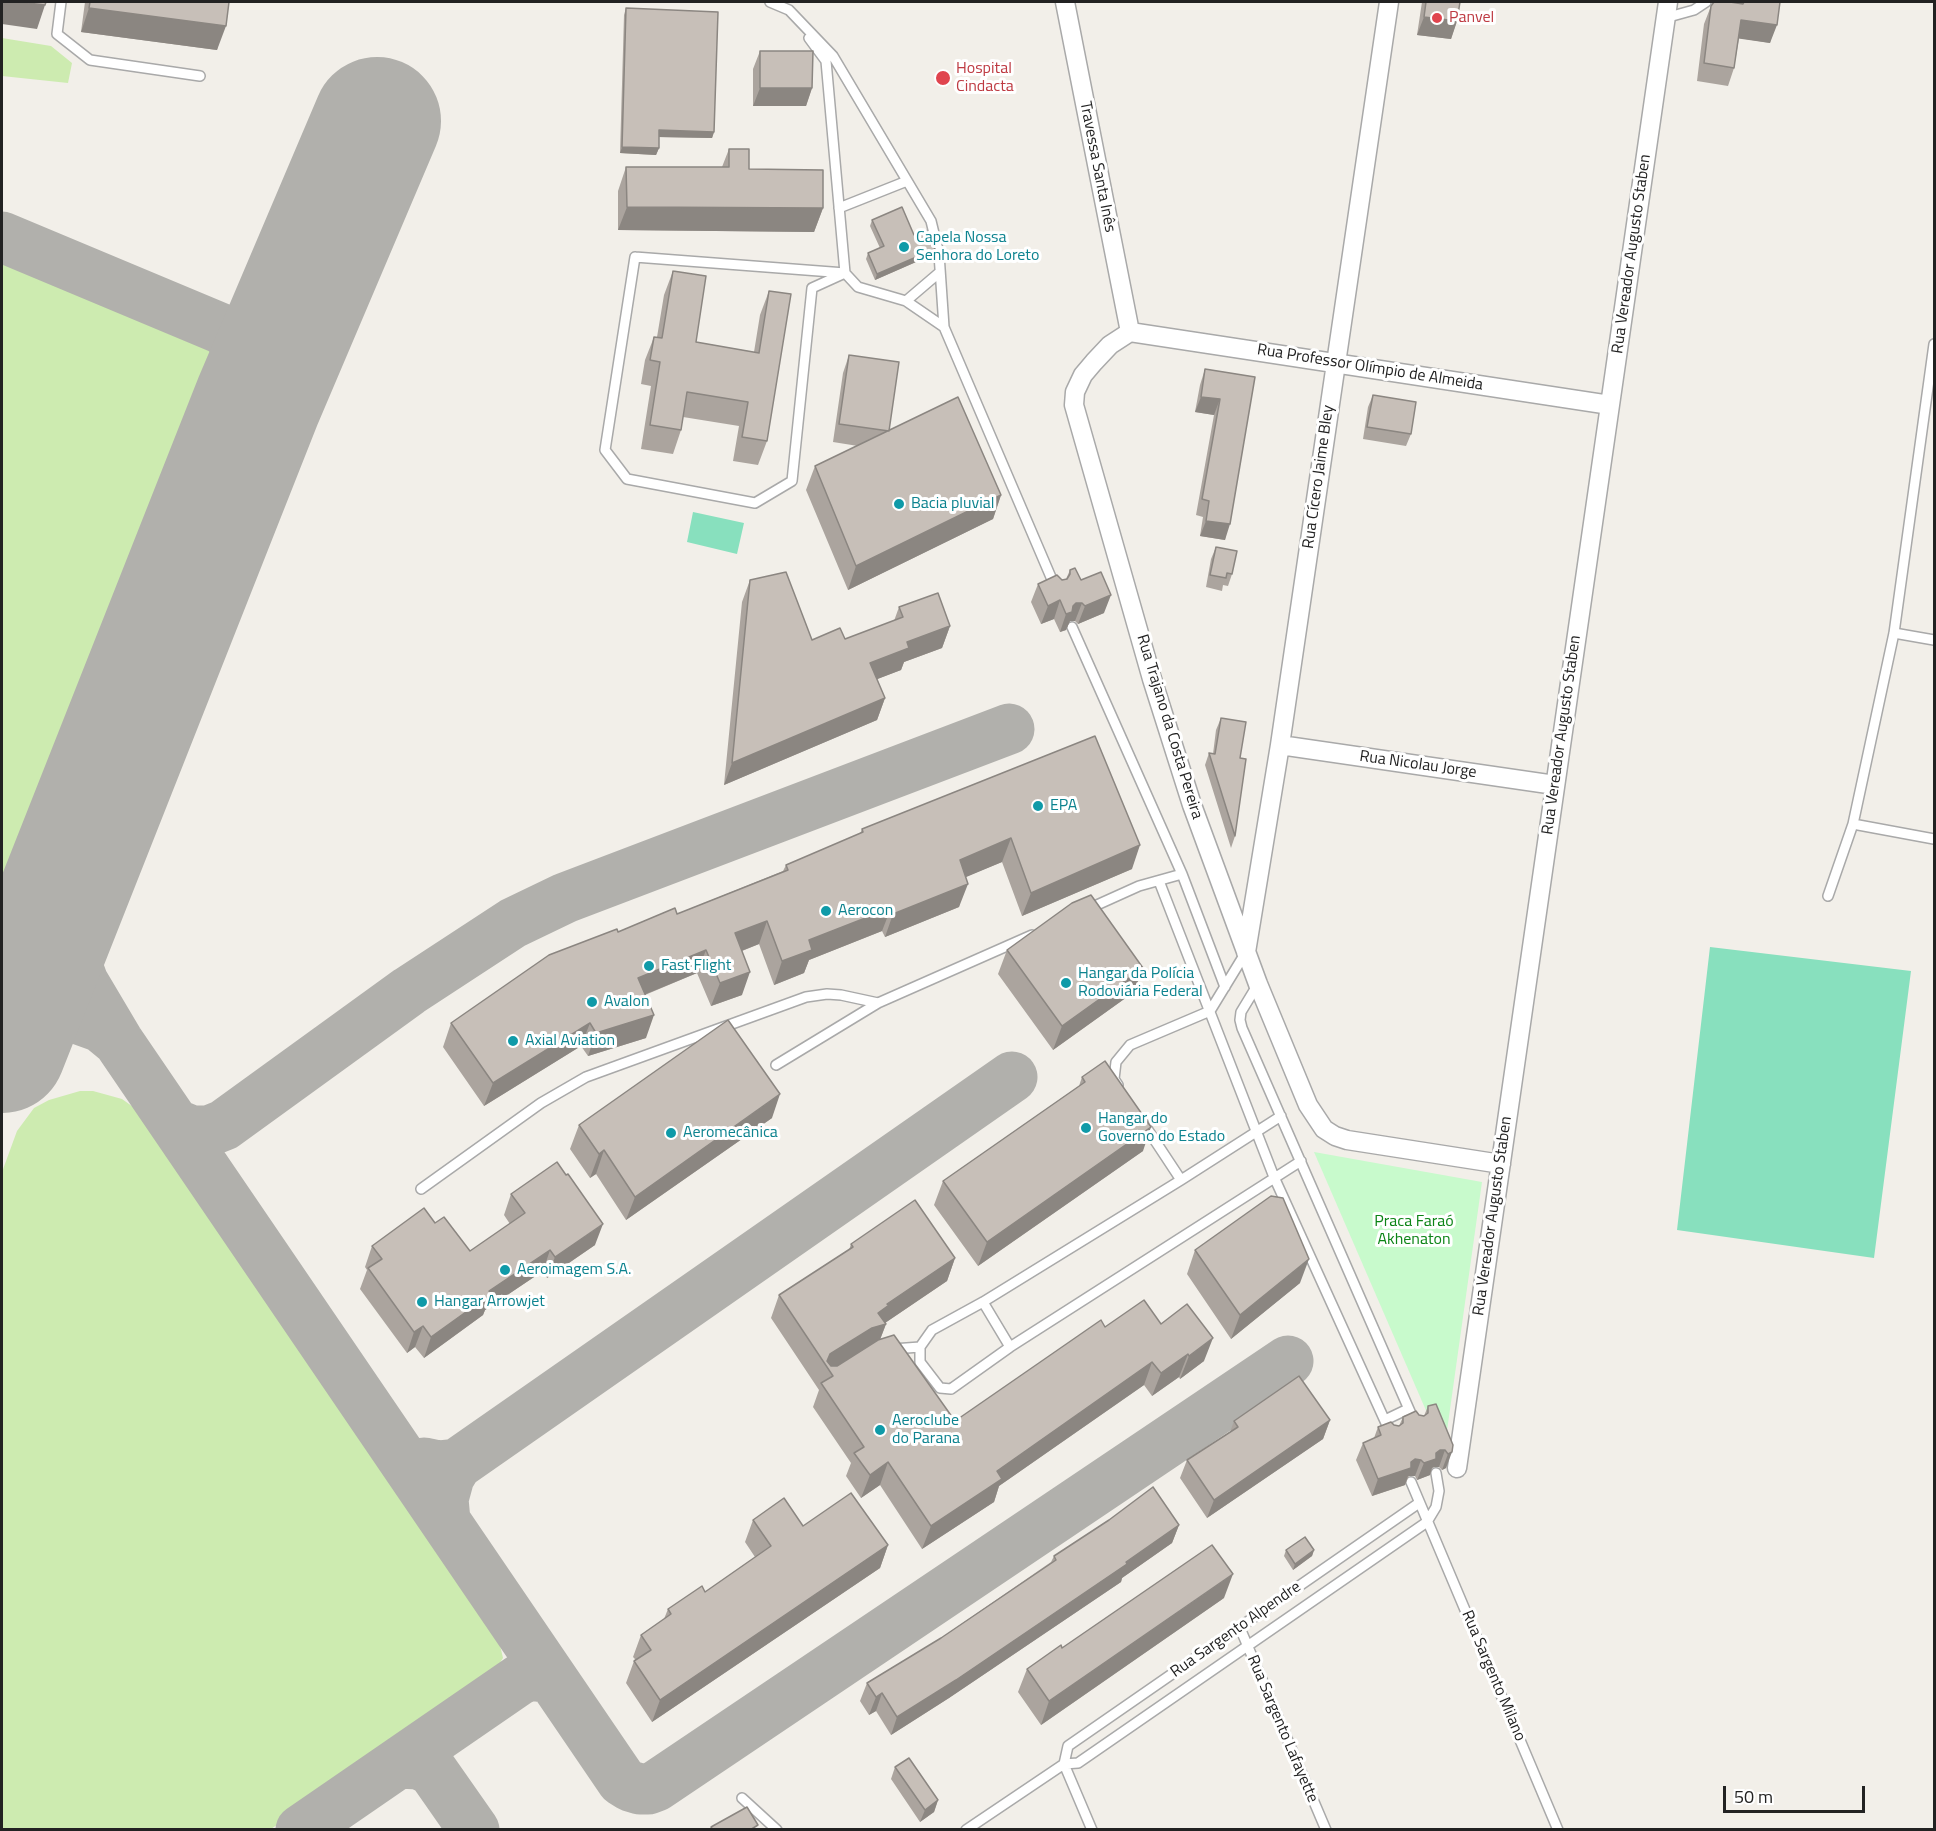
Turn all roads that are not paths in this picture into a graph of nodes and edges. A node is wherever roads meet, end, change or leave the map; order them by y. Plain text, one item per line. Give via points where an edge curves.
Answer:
1 (62, 2) edge
2 (770, 2) edge
3 (1065, 2) edge
4 (1389, 2) edge
5 (1706, 2) edge
6 (789, 10) junction
7 (1667, 10) edge
8 (200, 76) dead end
9 (907, 181) junction
10 (839, 208) junction
11 (940, 272) junction
12 (845, 273) junction
13 (906, 301) junction
14 (944, 327) junction
15 (1130, 332) junction
16 (1935, 344) edge
17 (1336, 363) junction
18 (1610, 405) junction
19 (1057, 591) edge
20 (1072, 627) edge
21 (1894, 633) junction
22 (1935, 640) edge
23 (1280, 745) junction
24 (1555, 785) junction
25 (1853, 824) junction
26 (1935, 839) edge
27 (1182, 874) junction
28 (1159, 881) junction
29 (1828, 896) dead end
30 (1076, 915) edge
31 (1045, 929) edge
32 (1246, 952) junction
33 (1258, 984) junction
34 (1225, 987) junction
35 (878, 1003) junction
36 (1210, 1011) junction
37 (776, 1065) dead end
38 (1126, 1098) edge
39 (1139, 1116) edge
40 (1281, 1116) junction
41 (1257, 1131) junction
42 (1301, 1161) junction
43 (1500, 1164) junction
44 (1274, 1177) junction
45 (1181, 1180) junction
46 (421, 1189) dead end
47 (983, 1302) junction
48 (920, 1347) junction
49 (1010, 1347) junction
50 (886, 1351) edge
51 (1408, 1408) junction
52 (1385, 1420) junction
53 (1416, 1426) edge
54 (1391, 1436) edge
55 (1457, 1468) dead end
56 (1436, 1473) edge
57 (1411, 1482) edge
58 (1419, 1503) junction
59 (1427, 1522) junction
60 (1335, 1562) junction
61 (1347, 1578) junction
62 (1239, 1628) junction
63 (1247, 1646) junction
64 (1138, 1698) junction
65 (1149, 1714) junction
66 (1064, 1764) junction
67 (742, 1798) dead end
68 (777, 1830) edge
69 (966, 1830) edge
70 (1092, 1830) edge
71 (1326, 1830) edge
72 (1558, 1830) edge

1 - 8 lane via 57,34 90,60
2 - 6 lane
3 - 15 street, Travessa Santa Inês
4 - 17 street, Rua Cícero Jaime Bley
5 - 7 lane via 1694,9
6 - 9 lane via 833,56
6 - 10 lane via 826,61
7 - 18 street, Rua Vereador Augusto Staben
9 - 10 lane
9 - 11 lane via 931,220
10 - 12 lane
11 - 13 lane
11 - 14 lane
12 - 12 lane via 635,257 605,450 627,479 755,503 792,481 812,288
12 - 13 lane via 858,287
13 - 14 lane
14 - 19 lane
15 - 17 street, Rua Professor Olímpio de Almeida
15 - 32 street, Rua Trajano da Costa Pereira via 1110,345 1083,375 1074,405 1173,748
16 - 21 lane
17 - 18 street, Rua Professor Olímpio de Almeida
17 - 23 street, Rua Cícero Jaime Bley
18 - 24 street, Rua Vereador Augusto Staben
20 - 27 lane
21 - 22 lane
21 - 25 lane
23 - 24 street, Rua Nicolau Jorge
23 - 32 street, Rua Cícero Jaime Bley
24 - 43 street, Rua Vereador Augusto Staben
25 - 26 lane
25 - 29 lane
27 - 28 lane
27 - 34 lane
28 - 30 lane via 1139,885
28 - 36 lane
31 - 35 lane
32 - 33 street, Rua Trajano da Costa Pereira
32 - 34 lane
33 - 40 lane via 1240,1020
33 - 43 street, Rua Trajano da Costa Pereira via 1308,1105 1324,1129 1347,1140
34 - 36 lane
35 - 37 lane
35 - 46 lane via 841,994 806,997 586,1077 541,1103
36 - 38 lane via 1130,1045 1116,1062 1114,1079
36 - 41 lane
39 - 45 lane
40 - 41 lane
40 - 42 lane
41 - 44 lane
41 - 45 lane
42 - 44 lane
42 - 51 lane
43 - 55 street, Rua Vereador Augusto Staben
44 - 49 lane
44 - 52 lane
45 - 47 lane
47 - 48 lane via 932,1330
47 - 49 lane
48 - 49 lane via 920,1362 940,1388 951,1389
48 - 50 lane
51 - 52 lane
51 - 53 lane
52 - 54 lane
56 - 59 lane via 1436,1507
57 - 58 lane, Rua Sargento Milano
58 - 59 lane, Rua Sargento Milano
58 - 60 lane, Rua Sargento Alpendre
59 - 61 lane, Rua Sargento Alpendre
59 - 72 lane, Rua Sargento Milano
60 - 61 lane
60 - 62 lane, Rua Sargento Alpendre
61 - 63 lane, Rua Sargento Alpendre
62 - 63 lane, Rua Sargento Lafayette
62 - 64 lane, Rua Sargento Alpendre
63 - 65 lane, Rua Sargento Alpendre
63 - 71 lane, Rua Sargento Lafayette
64 - 65 lane
64 - 66 lane, Rua Sargento Alpendre via 1068,1746
65 - 66 lane, Rua Sargento Alpendre via 1078,1763
66 - 69 lane, Rua Sargento Alpendre
66 - 70 lane
67 - 68 lane

